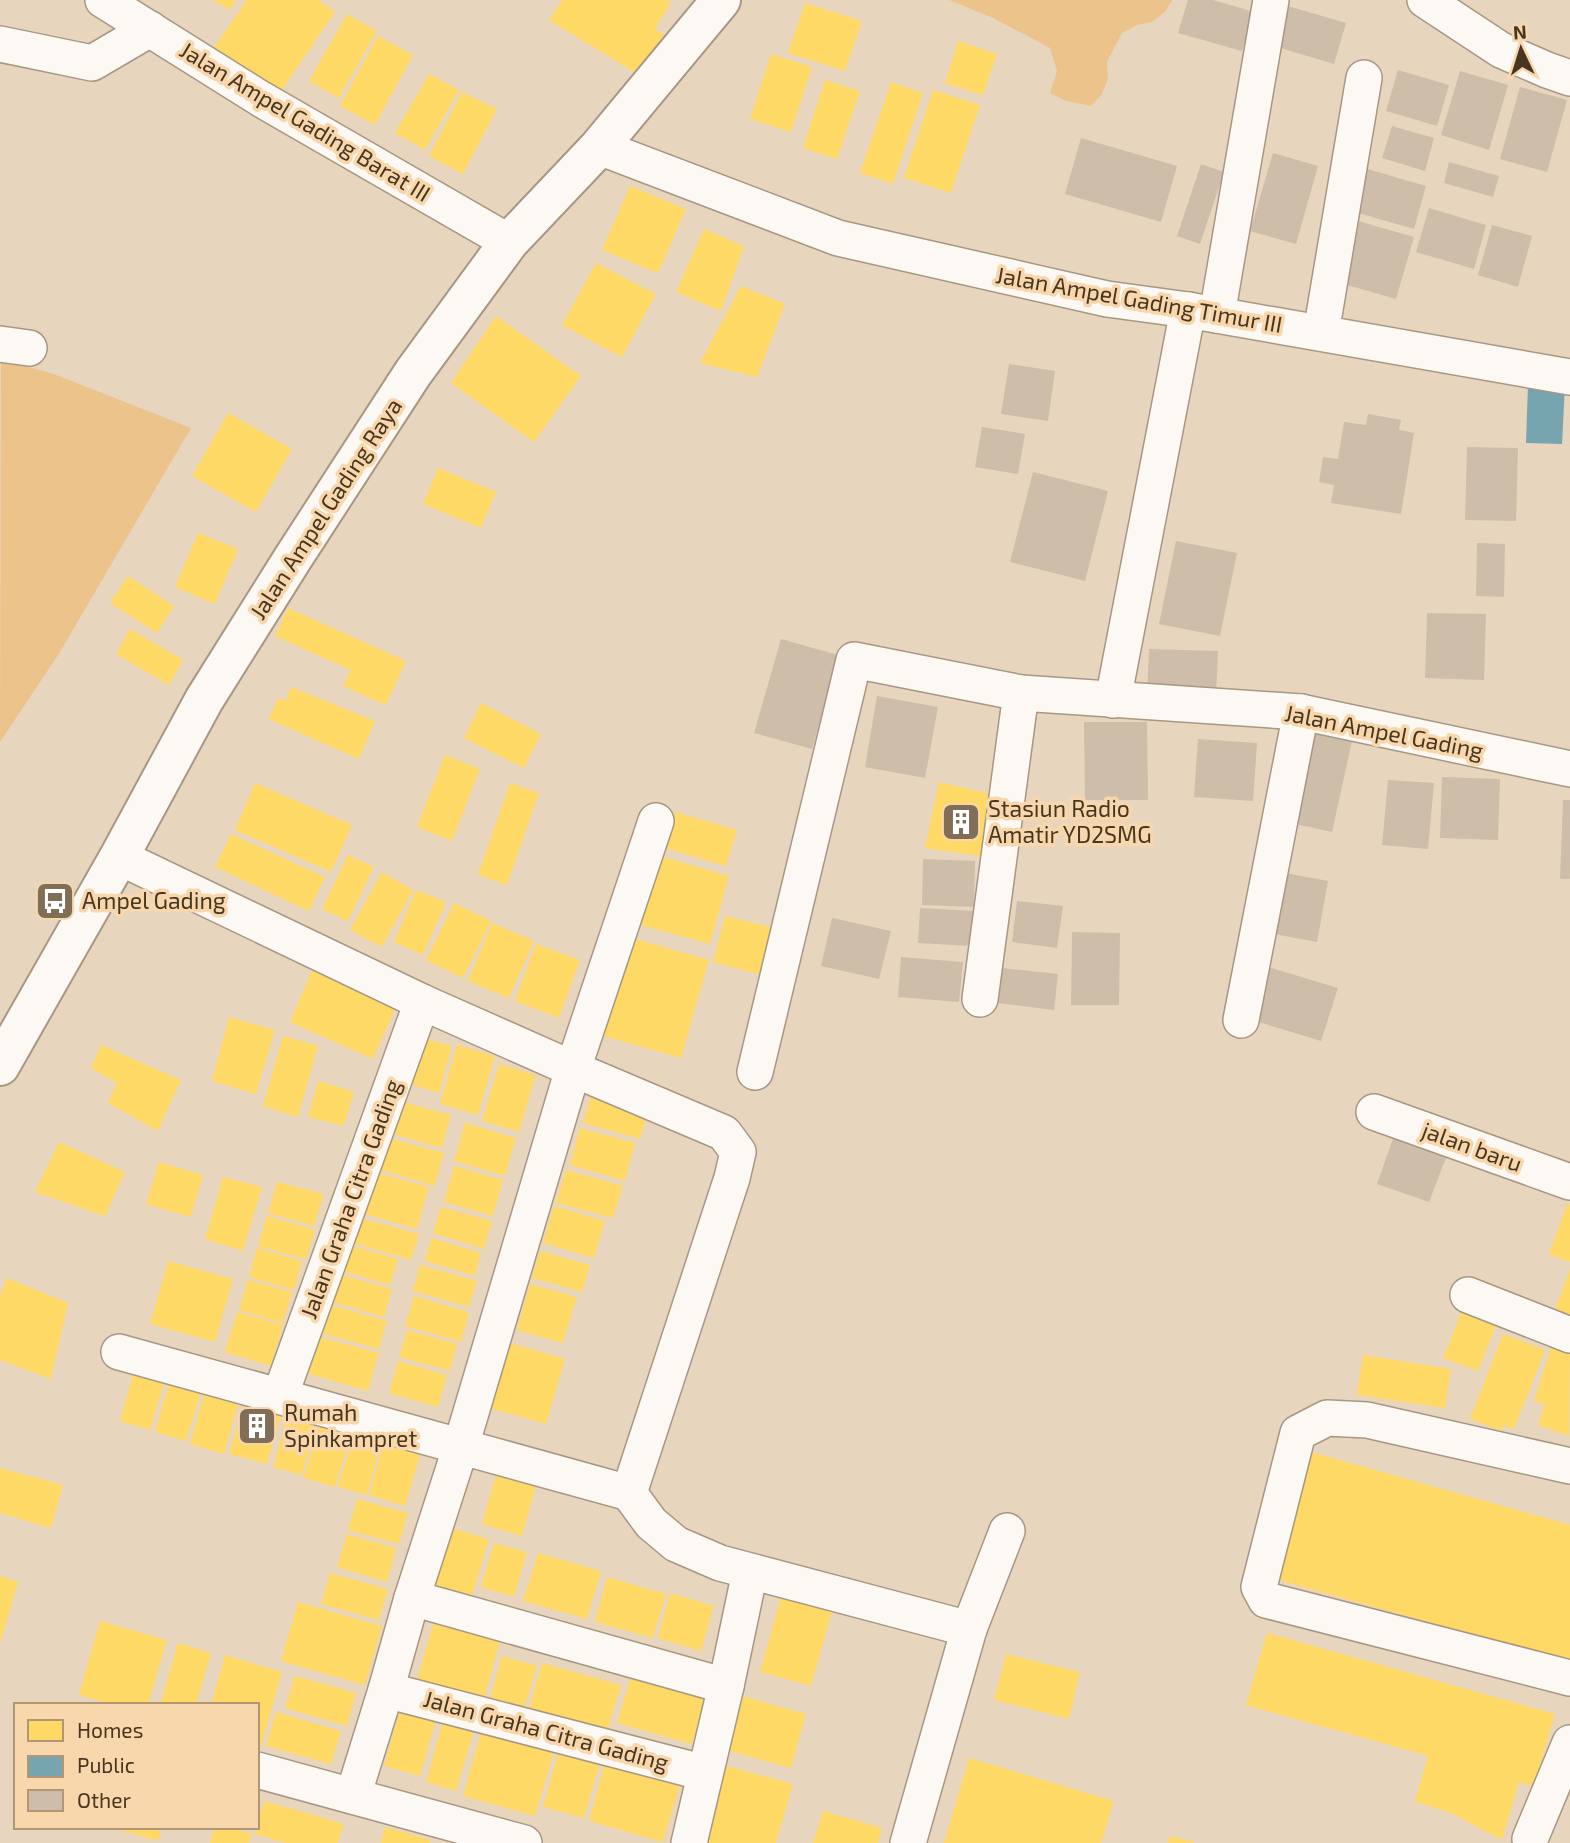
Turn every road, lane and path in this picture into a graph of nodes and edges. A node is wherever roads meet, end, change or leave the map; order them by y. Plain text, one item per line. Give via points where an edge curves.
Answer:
1 (103, 0) edge
2 (721, 0) edge
3 (1271, 0) edge
4 (1425, 0) edge
5 (138, 36) junction
6 (0, 44) edge
7 (1364, 78) dead end
8 (1570, 78) edge
9 (599, 147) junction
10 (509, 242) junction
11 (1203, 312) junction
12 (1321, 333) junction
13 (1570, 377) edge
14 (1021, 693) junction
15 (1113, 700) junction
16 (1301, 712) junction
17 (1570, 769) edge
18 (656, 821) dead end
19 (119, 857) junction
20 (980, 999) dead end
21 (422, 1002) junction
22 (1241, 1020) dead end
23 (0, 1066) edge
24 (573, 1069) junction
25 (755, 1072) dead end
26 (1374, 1112) dead end
27 (1570, 1182) edge
28 (1468, 1295) dead end
29 (1570, 1335) edge
30 (119, 1352) dead end
31 (280, 1396) junction
32 (461, 1446) junction
33 (1570, 1466) edge
34 (629, 1493) junction
35 (1007, 1531) dead end
36 (747, 1586) dead end
37 (412, 1598) junction
38 (969, 1629) junction
39 (1570, 1678) edge
40 (726, 1686) junction
41 (386, 1690) junction
42 (1570, 1743) edge
43 (259, 1771) edge
44 (705, 1773) junction
45 (353, 1796) junction
46 (1530, 1839) dead end
47 (524, 1843) edge
48 (689, 1843) edge
49 (908, 1843) edge

1 - 5 street, Jalan Ampel Gading Barat III
2 - 9 main road, Jalan Ampel Gading Raya
3 - 11 street
4 - 8 street via 1501,50
5 - 6 street via 92,62
5 - 10 street, Jalan Ampel Gading Barat III via 261,99
7 - 12 street
9 - 10 main road, Jalan Ampel Gading Raya
9 - 11 street, Jalan Ampel Gading Timur III via 838,239 1107,299
10 - 19 main road, Jalan Ampel Gading Raya via 414,373 293,558 204,701
11 - 12 street, Jalan Ampel Gading Timur III
11 - 15 street
12 - 13 street, Jalan Ampel Gading Timur III
14 - 15 street, Jalan Ampel Gading
14 - 20 street
14 - 25 street, Jalan Ampel Gading via 854,660
15 - 16 street, Jalan Ampel Gading
16 - 17 street, Jalan Ampel Gading
16 - 22 street
18 - 24 street
19 - 21 street
19 - 23 main road, Jalan Ampel Gading Raya
21 - 24 street
21 - 31 street, Jalan Graha Citra Gading
24 - 32 street
24 - 34 street via 724,1133 738,1152
26 - 27 street, jalan baru
28 - 29 street
30 - 31 street
31 - 32 street
32 - 34 street
32 - 37 street
33 - 39 street via 1367,1420 1327,1418 1298,1433 1259,1587 1266,1600
34 - 38 street via 676,1544 720,1563
35 - 38 street
36 - 40 street
37 - 40 street
37 - 41 street
38 - 49 street
40 - 44 street
41 - 44 street, Jalan Graha Citra Gading
41 - 45 street
42 - 46 street
43 - 45 street
44 - 48 street
45 - 47 street

